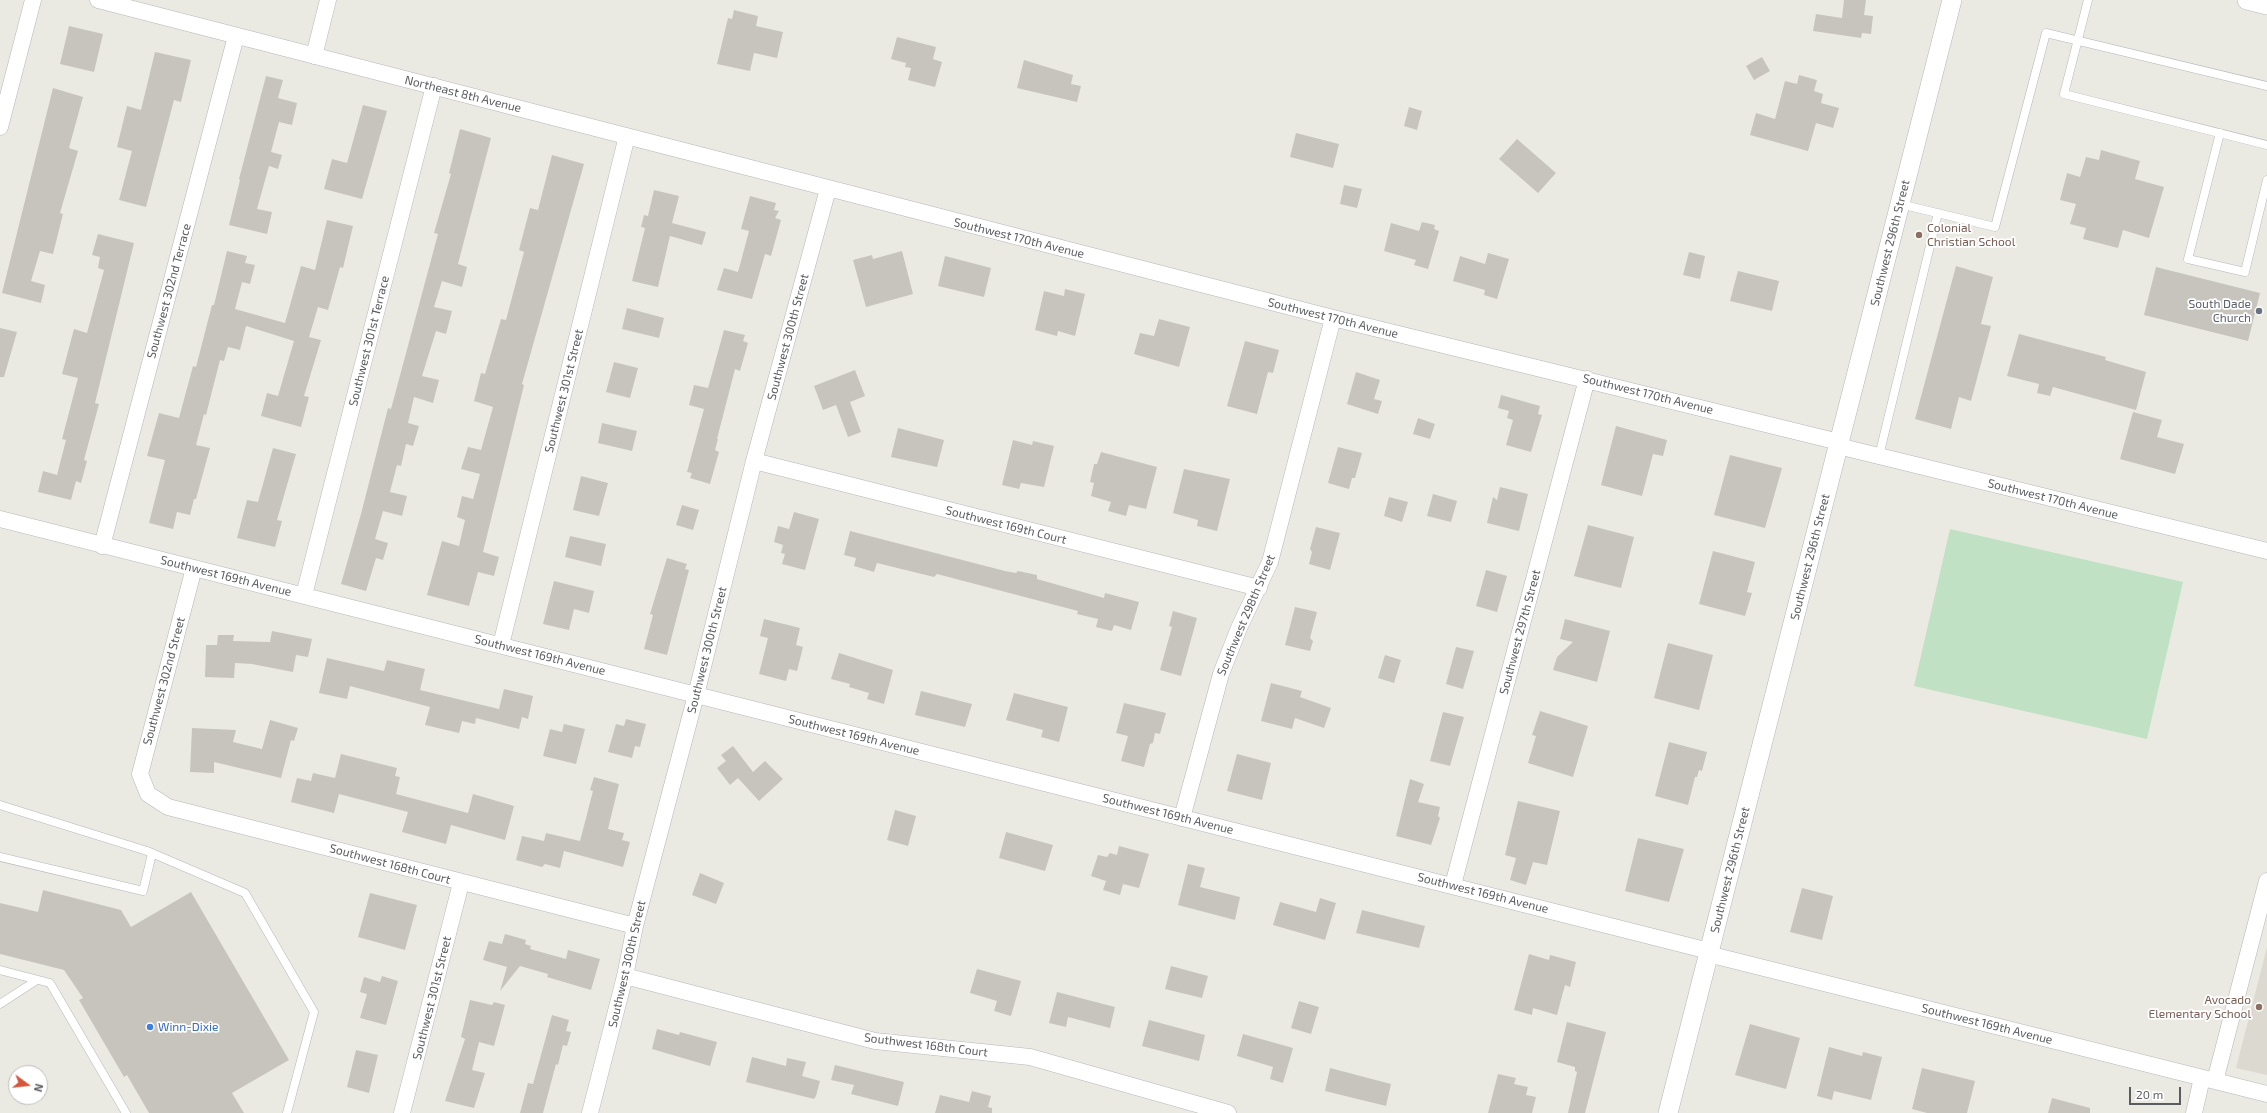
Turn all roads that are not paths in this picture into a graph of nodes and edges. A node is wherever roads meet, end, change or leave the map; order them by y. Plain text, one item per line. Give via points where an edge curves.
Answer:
1 (33, 0) edge
2 (98, 0) edge
3 (328, 0) edge
4 (1952, 0) edge
5 (2088, 0) edge
6 (2247, 0) edge
7 (2267, 5) edge
8 (236, 36) junction
9 (2078, 41) junction
10 (314, 56) junction
11 (434, 86) junction
12 (2267, 86) edge
13 (0, 127) edge
14 (2220, 133) junction
15 (627, 136) junction
16 (2267, 145) edge
17 (2267, 180) edge
18 (828, 189) junction
19 (1900, 204) junction
20 (1938, 213) junction
21 (1333, 318) junction
22 (1587, 379) junction
23 (1839, 444) junction
24 (1879, 456) junction
25 (754, 461) junction
26 (0, 519) edge
27 (102, 546) junction
28 (2267, 551) edge
29 (194, 568) junction
30 (1259, 588) junction
31 (304, 595) junction
32 (501, 645) junction
33 (696, 695) junction
34 (148, 794) joint
35 (0, 805) edge
36 (1182, 818) junction
37 (152, 854) junction
38 (0, 857) edge
39 (2267, 881) edge
40 (461, 883) junction
41 (1454, 885) junction
42 (635, 926) junction
43 (1708, 953) junction
44 (0, 970) edge
45 (625, 976) junction
46 (37, 980) junction
47 (0, 1004) edge
48 (2209, 1079) junction
49 (2267, 1094) edge
50 (126, 1113) edge
51 (287, 1113) edge
52 (402, 1113) edge
53 (590, 1113) edge
54 (1228, 1113) edge
55 (1668, 1113) edge
56 (2194, 1113) edge

1 - 13 street
2 - 8 street, Northeast 8th Avenue
3 - 10 street
4 - 19 street, Southwest 296th Street
5 - 9 lane
6 - 7 street
8 - 10 street, Northeast 8th Avenue
8 - 27 street, Southwest 302nd Terrace
9 - 12 lane
9 - 14 lane via 2064,94
9 - 20 lane via 2046,33 1995,227
10 - 11 street, Northeast 8th Avenue
11 - 15 street, Northeast 8th Avenue
11 - 31 street, Southwest 301st Terrace
14 - 16 lane
14 - 17 lane via 2188,259 2245,272
15 - 18 street, Northeast 8th Avenue
15 - 32 street, Southwest 301st Street
18 - 21 street, Southwest 170th Avenue
18 - 25 street, Southwest 300th Street
19 - 20 lane
19 - 23 street, Southwest 296th Street
20 - 24 lane
21 - 22 street, Southwest 170th Avenue
21 - 30 street, Southwest 298th Street via 1270,562
22 - 23 street, Southwest 170th Avenue
22 - 41 street, Southwest 297th Street
23 - 24 street, Southwest 170th Avenue
23 - 43 street, Southwest 296th Street
24 - 28 street, Southwest 170th Avenue
25 - 30 street, Southwest 169th Court
25 - 33 street, Southwest 300th Street
26 - 27 street, Southwest 169th Avenue
27 - 29 street, Southwest 169th Avenue
29 - 31 street, Southwest 169th Avenue
29 - 34 street, Southwest 302nd Street via 140,774
30 - 36 street, Southwest 298th Street via 1239,628 1221,674
31 - 32 street, Southwest 169th Avenue
32 - 33 street, Southwest 169th Avenue
33 - 36 street, Southwest 169th Avenue
33 - 42 street, Southwest 300th Street
34 - 40 street, Southwest 168th Court via 168,807
35 - 37 lane
36 - 41 street, Southwest 169th Avenue
37 - 38 lane via 143,891
37 - 51 lane via 245,893 314,1012
39 - 48 street
40 - 42 street, Southwest 168th Court
40 - 52 street, Southwest 301st Street
41 - 43 street, Southwest 169th Avenue
42 - 45 street, Southwest 300th Street
43 - 48 street, Southwest 169th Avenue
43 - 55 street, Southwest 296th Street
44 - 46 lane
45 - 53 street, Southwest 300th Street
45 - 54 street, Southwest 168th Court via 875,1041 1030,1057
46 - 47 lane
46 - 50 lane via 50,983
48 - 49 street, Southwest 169th Avenue
48 - 56 street

